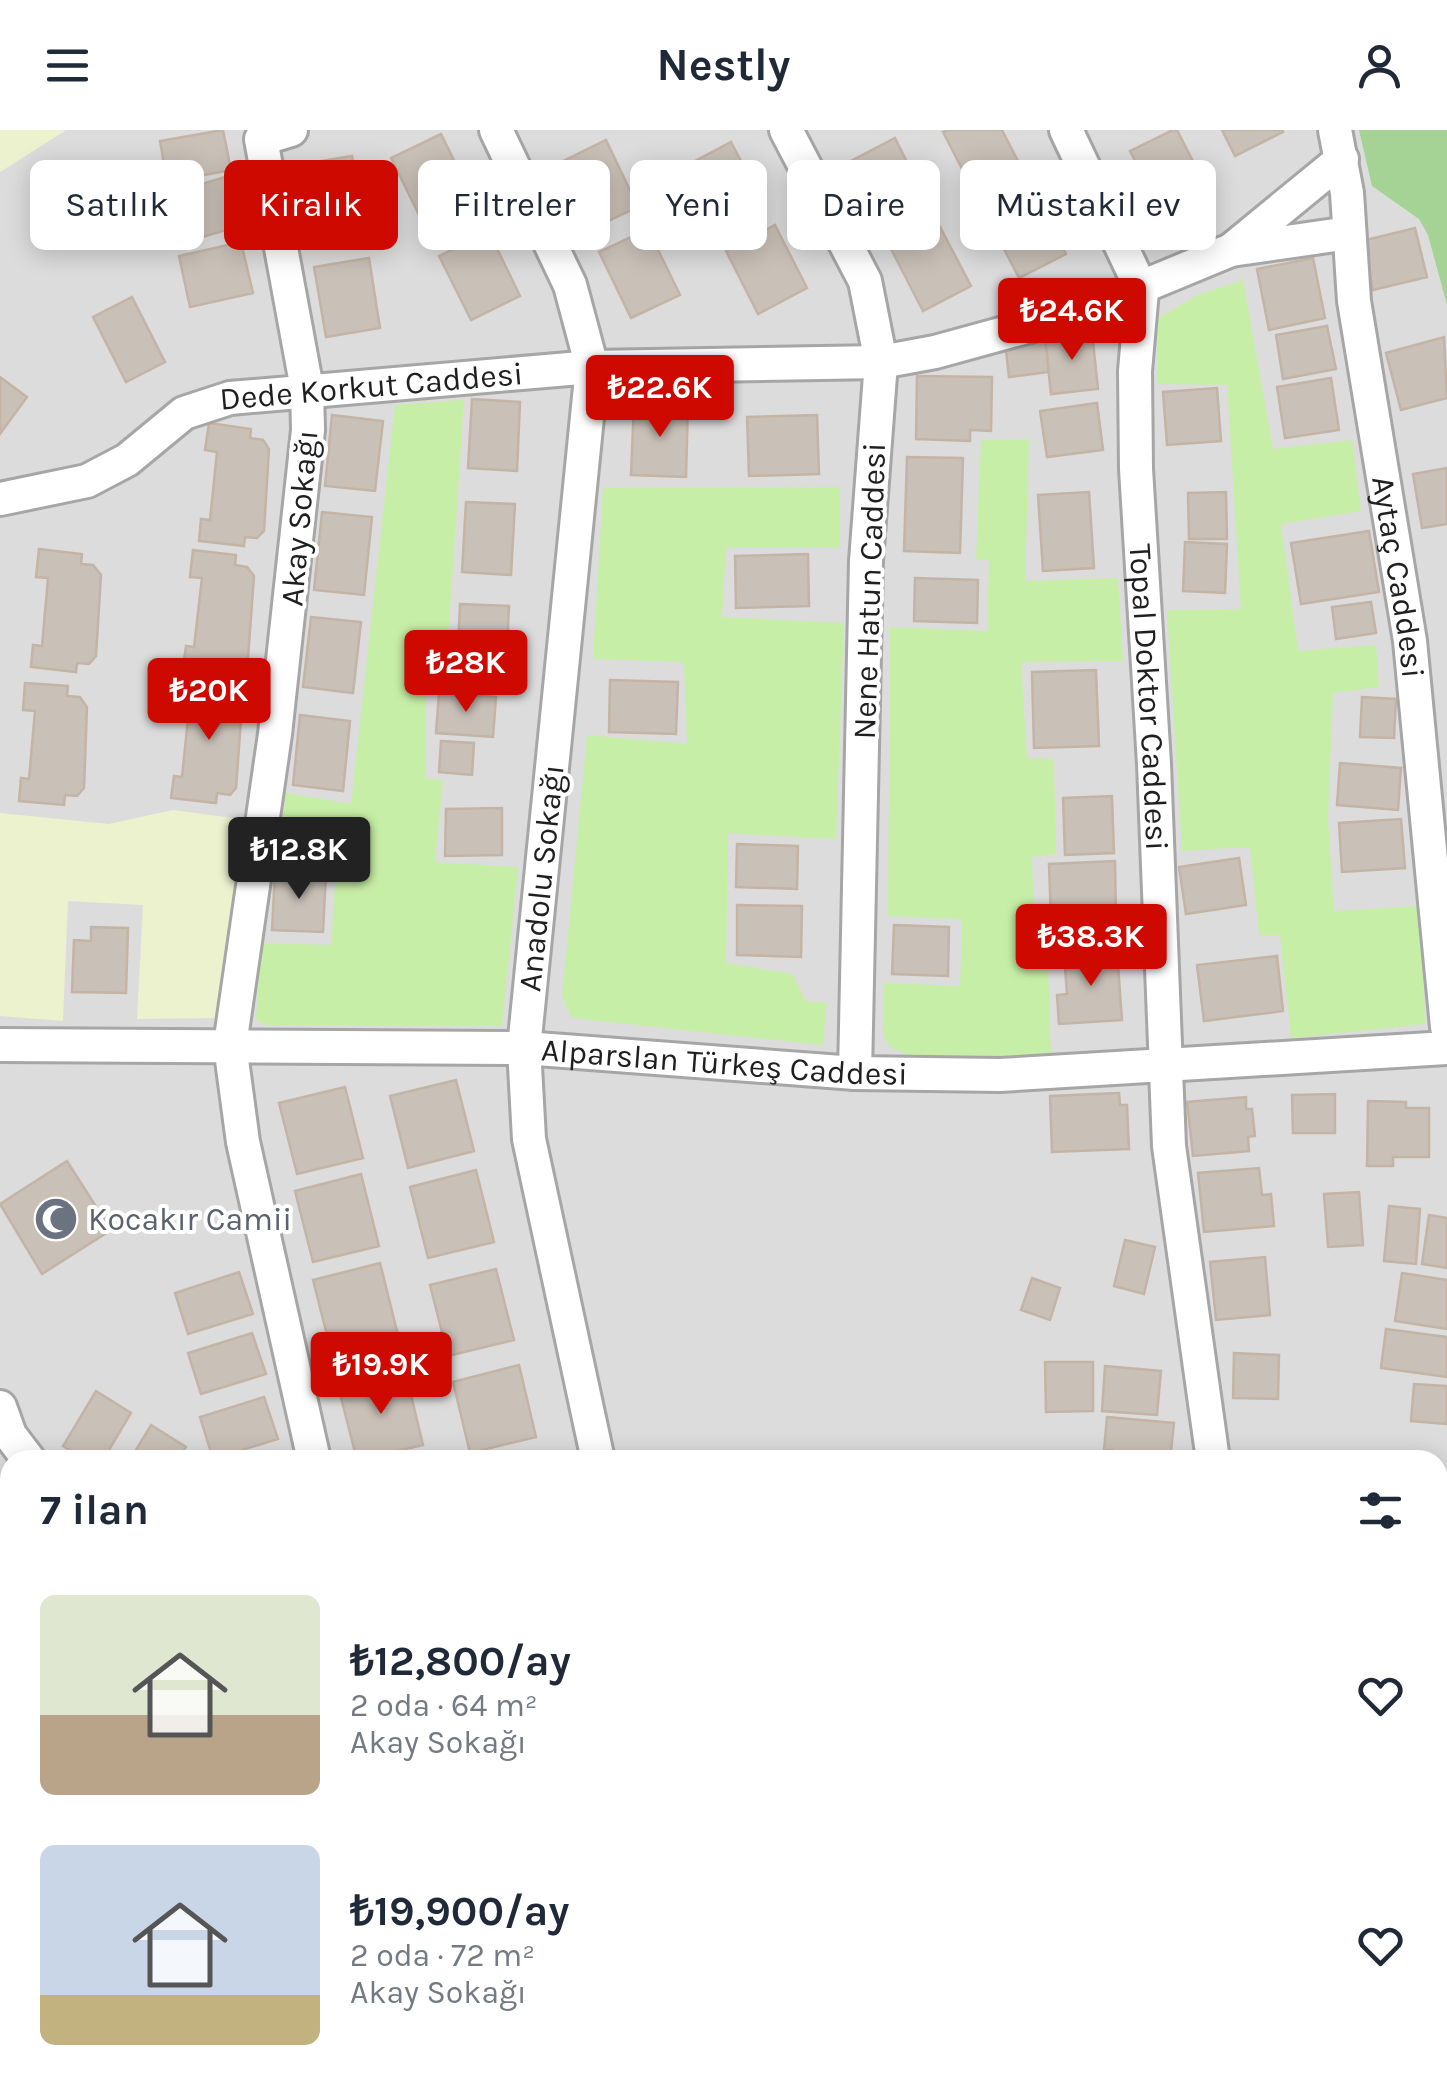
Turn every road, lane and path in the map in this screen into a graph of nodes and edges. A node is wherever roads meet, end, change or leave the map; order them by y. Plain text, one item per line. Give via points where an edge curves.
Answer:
1 (291, 130) edge
2 (496, 130) edge
3 (786, 130) edge
4 (1066, 130) edge
5 (1339, 144) edge
6 (1350, 233) junction
7 (1231, 250) junction
8 (1142, 290) junction
9 (881, 362) junction
10 (592, 366) junction
11 (307, 389) junction
12 (0, 499) edge
13 (1447, 1027) edge
14 (0, 1045) edge
15 (230, 1046) junction
16 (524, 1048) junction
17 (1447, 1048) edge
18 (1164, 1066) junction
19 (855, 1072) junction
20 (0, 1406) edge
21 (21, 1450) edge
22 (312, 1450) edge
23 (596, 1450) edge
24 (1212, 1450) edge

1 - 11 street, Akay Sokağı via 261,140
2 - 10 street, Anadolu Sokağı via 570,285
3 - 9 street, Nene Hatun Caddesi via 865,281
4 - 8 street, Topal Doktor Caddesi
5 - 6 street, Aytaç Caddesi
5 - 7 street, Dede Korkut Caddesi
6 - 7 street, Dede Korkut Caddesi
6 - 13 street, Aytaç Caddesi via 1354,301 1410,640
7 - 8 street, Dede Korkut Caddesi
8 - 9 street, Dede Korkut Caddesi via 982,340
8 - 18 street, Topal Doktor Caddesi via 1136,487
9 - 10 street, Dede Korkut Caddesi
9 - 19 street, Nene Hatun Caddesi via 866,561
10 - 11 street, Dede Korkut Caddesi
10 - 16 street, Anadolu Sokağı
11 - 12 street, Dede Korkut Caddesi via 230,398 184,412 97,476
11 - 15 street, Akay Sokağı via 297,562
14 - 15 street, Alparslan Türkeş Caddesi
15 - 16 street, Alparslan Türkeş Caddesi
15 - 22 street, Akay Sokağı via 243,1142
16 - 19 street, Alparslan Türkeş Caddesi
16 - 23 street, Anadolu Sokağı via 530,1139
17 - 18 street, Alparslan Türkeş Caddesi
18 - 19 street, Alparslan Türkeş Caddesi via 1000,1075
18 - 24 street, Topal Doktor Caddesi via 1177,1218
20 - 21 street

